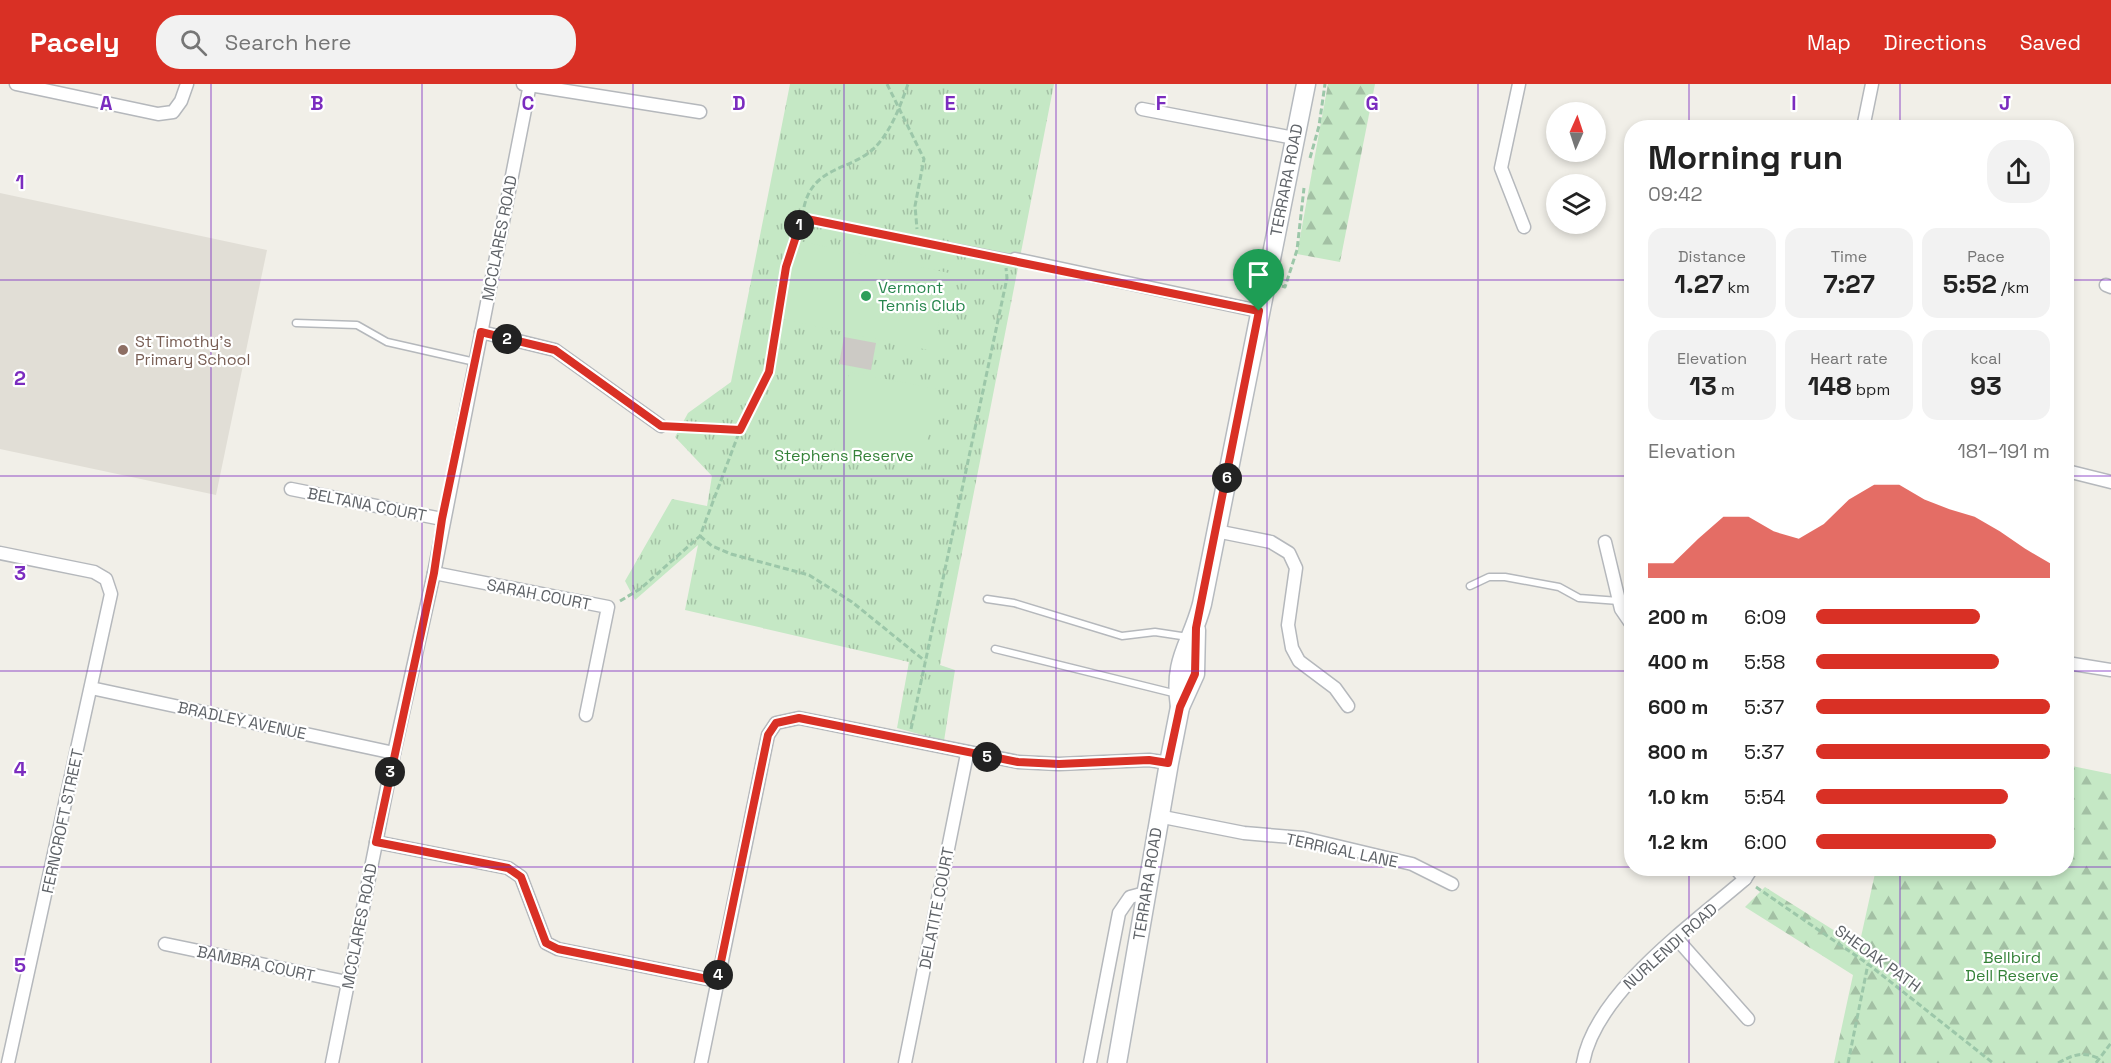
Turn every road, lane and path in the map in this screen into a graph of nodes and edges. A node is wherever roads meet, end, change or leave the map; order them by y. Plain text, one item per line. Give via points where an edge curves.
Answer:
1 (16, 84) edge
2 (187, 84) edge
3 (527, 84) edge
4 (887, 84) edge
5 (908, 84) edge
6 (1306, 84) edge
7 (1325, 84) edge
8 (1520, 84) edge
9 (1872, 84) edge
10 (1142, 109) dead end
11 (898, 111) junction
12 (700, 112) dead end
13 (1865, 120) edge
14 (1294, 138) junction
15 (1307, 168) dead end
16 (1305, 180) dead end
17 (802, 218) junction
18 (1524, 227) dead end
19 (921, 241) junction
20 (1010, 258) junction
21 (1266, 282) junction
22 (1259, 311) junction
23 (296, 323) dead end
24 (481, 332) junction
25 (475, 363) junction
26 (661, 426) joint
27 (740, 430) junction
28 (2074, 473) edge
29 (2111, 482) edge
30 (291, 489) dead end
31 (442, 519) junction
32 (1216, 531) junction
33 (700, 536) junction
34 (1605, 542) dead end
35 (0, 553) edge
36 (434, 573) junction
37 (1470, 586) dead end
38 (987, 599) dead end
39 (1619, 601) junction
40 (608, 607) junction
41 (1624, 613) edge
42 (1194, 634) junction
43 (994, 649) dead end
44 (926, 661) junction
45 (2074, 664) edge
46 (2111, 670) edge
47 (91, 688) junction
48 (1181, 699) junction
49 (1348, 706) dead end
50 (586, 715) dead end
51 (909, 740) junction
52 (394, 753) junction
53 (967, 754) junction
54 (1168, 763) junction
55 (1158, 816) junction
56 (376, 842) junction
57 (1742, 876) edge
58 (1747, 876) edge
59 (1745, 879) junction
60 (1452, 885) dead end
61 (1145, 893) junction
62 (1677, 939) junction
63 (165, 944) dead end
64 (1868, 964) junction
65 (717, 981) junction
66 (347, 982) junction
67 (1748, 1019) dead end
68 (2111, 1043) edge
69 (2098, 1058) junction
70 (8, 1063) edge
71 (332, 1063) edge
72 (701, 1063) edge
73 (905, 1063) edge
74 (1090, 1063) edge
75 (1118, 1063) edge
76 (1583, 1063) edge
77 (1848, 1063) edge
78 (1993, 1063) edge
79 (2058, 1063) edge
80 (2096, 1063) edge

1 - 2 street via 158,114 172,112
3 - 12 street
3 - 24 street, MCCLARES ROAD
4 - 11 path
5 - 11 path
6 - 14 main road, TERRARA ROAD
7 - 15 path
8 - 18 street via 1501,168
9 - 13 street
10 - 14 street
11 - 17 path via 878,144 854,162 821,176 807,195
11 - 19 path via 924,159 915,206
14 - 21 main road, TERRARA ROAD
16 - 21 path via 1297,250 1285,287
17 - 19 lane
17 - 27 path via 786,267 769,372
19 - 20 lane
20 - 22 street
20 - 44 path
21 - 22 main road, TERRARA ROAD
22 - 32 main road, TERRARA ROAD
23 - 25 lane via 357,325 387,342
24 - 25 street, MCCLARES ROAD
24 - 26 street via 555,350
25 - 31 street, MCCLARES ROAD
26 - 27 path
27 - 33 path
28 - 29 street
30 - 31 street, BELTANA COURT
31 - 36 street, MCCLARES ROAD
32 - 42 main road, TERRARA ROAD
32 - 49 street via 1271,542 1289,553 1296,568 1288,626 1292,648 1299,661 1335,688
33 - 40 path via 640,589
33 - 44 path via 731,554 809,575 852,602
34 - 39 street
35 - 47 street, FERNCROFT STREET via 94,572 106,579 111,594
36 - 40 street, SARAH COURT
36 - 52 street, MCCLARES ROAD
37 - 39 lane via 1489,577 1505,578 1559,587 1579,598
38 - 42 lane via 1014,603 1122,636 1155,632
39 - 41 street
40 - 50 street, SARAH COURT
42 - 48 main road, TERRARA ROAD via 1195,674
43 - 48 lane
44 - 51 path
45 - 46 street
47 - 52 street, BRADLEY AVENUE
47 - 70 street, FERNCROFT STREET
48 - 54 main road, TERRARA ROAD
51 - 53 street
51 - 65 street via 799,718 776,723 768,735
52 - 56 street, MCCLARES ROAD
53 - 54 street via 1059,764 1149,760
53 - 73 street, DELATITE COURT
54 - 55 main road, TERRARA ROAD
55 - 60 street, TERRIGAL LANE via 1244,833 1303,838 1412,864
55 - 61 main road, TERRARA ROAD
56 - 65 street via 508,868 521,877 546,943 558,949
56 - 66 street, MCCLARES ROAD
57 - 59 street
58 - 59 street, NURLENDI ROAD
59 - 62 street, NURLENDI ROAD
59 - 64 path, SHEOAK PATH
61 - 74 street via 1130,897 1119,913
61 - 75 main road, TERRARA ROAD
62 - 67 street
62 - 76 street, NURLENDI ROAD via 1624,987 1593,1035
63 - 66 street, BAMBRA COURT
64 - 77 path
64 - 78 path, SHEOAK PATH
65 - 72 street
66 - 71 street, MCCLARES ROAD
68 - 69 path
69 - 79 path via 2087,1053 2074,1054
69 - 80 path

